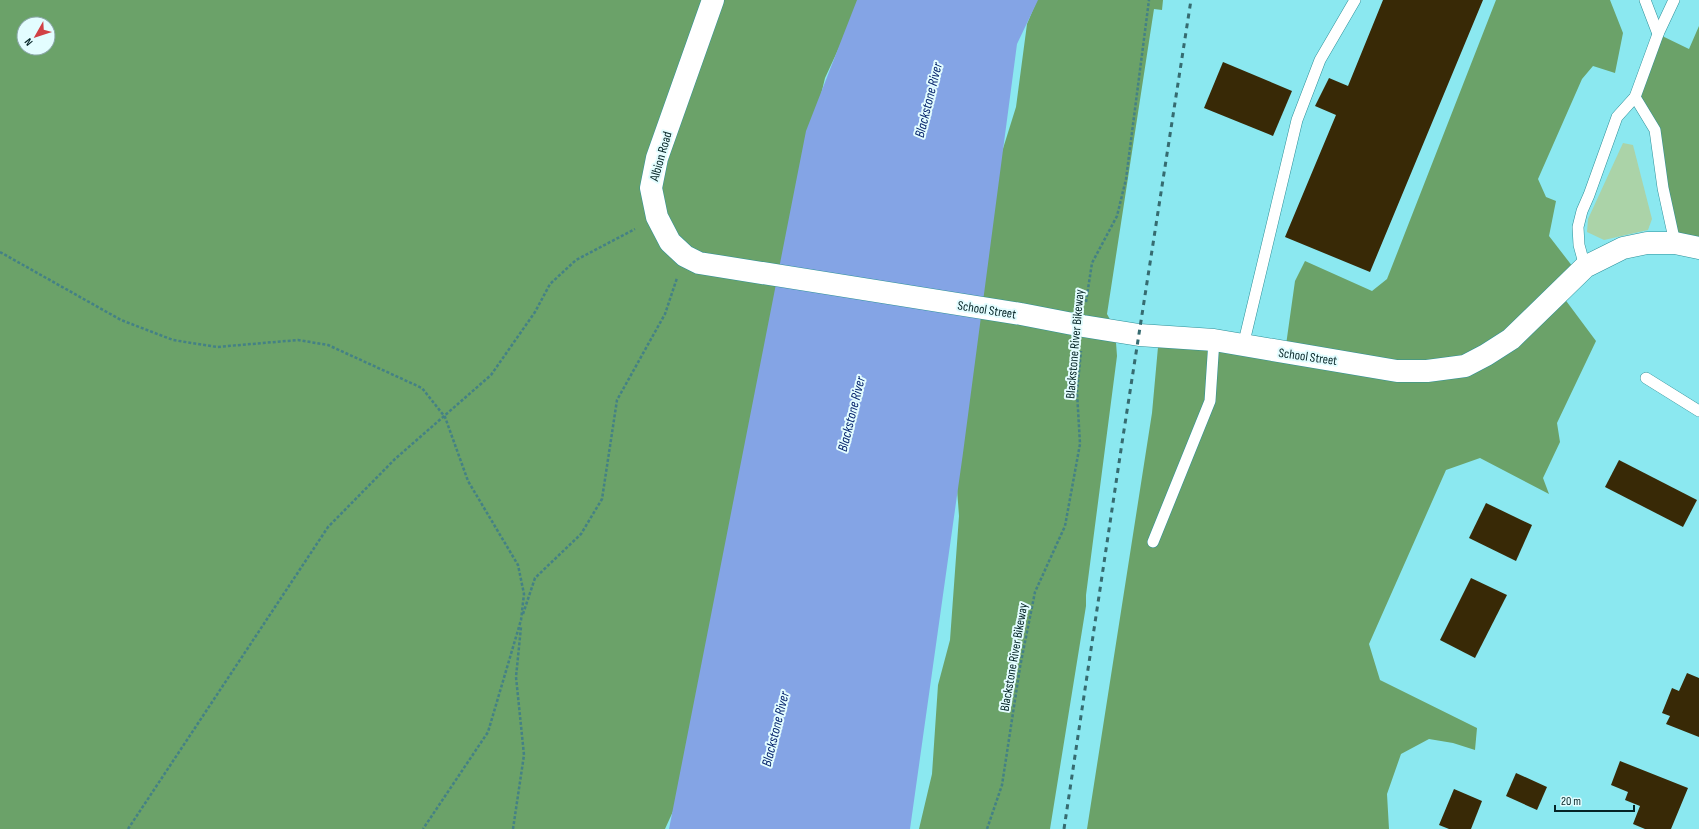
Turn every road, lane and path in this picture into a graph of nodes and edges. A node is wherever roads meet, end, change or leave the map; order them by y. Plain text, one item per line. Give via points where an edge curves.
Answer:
1 (713, 0) edge
2 (1150, 0) edge
3 (1354, 0) edge
4 (1645, 0) edge
5 (1674, 0) edge
6 (1658, 34) junction
7 (1635, 97) junction
8 (657, 217) junction
9 (1675, 242) junction
10 (1699, 248) edge
11 (0, 252) edge
12 (685, 256) junction
13 (1585, 267) junction
14 (878, 292) joint
15 (1083, 326) junction
16 (1214, 340) junction
17 (1243, 346) junction
18 (1646, 378) dead end
19 (1699, 411) edge
20 (444, 417) junction
21 (1153, 542) dead end
22 (521, 620) junction
23 (128, 829) edge
24 (423, 829) edge
25 (513, 829) edge
26 (987, 829) edge

1 - 8 street, Albion Road via 657,158 651,188
2 - 15 path, Blackstone River Bikeway via 1126,179 1117,216 1092,263
3 - 17 lane via 1320,60 1297,120
4 - 6 lane
5 - 6 lane
6 - 7 lane
7 - 9 lane via 1655,130 1663,188
7 - 13 lane via 1617,116 1582,211 1578,227 1579,245
8 - 12 street, Albion Road via 670,242
8 - 20 path via 576,260 550,284 535,312 491,375
9 - 10 street, School Street
9 - 13 street, School Street via 1647,243 1623,248
11 - 20 path via 121,320 173,340 217,347 298,340 328,345 422,388
12 - 14 street, Albion Road via 699,263
12 - 22 path via 665,314 617,400 602,499 581,534 535,578
13 - 17 street, School Street via 1511,339 1464,366 1427,371 1397,371
14 - 15 street, School Street
15 - 16 street, School Street via 1139,335
15 - 26 path, Blackstone River Bikeway via 1077,392 1080,444 1065,526 1035,592 1020,667 1002,785
16 - 17 street, School Street
16 - 21 lane via 1210,402
18 - 19 lane
20 - 22 path via 468,481 518,565 524,594
20 - 23 path via 395,459 328,527
22 - 24 path via 488,732
22 - 25 path via 516,677 524,755

